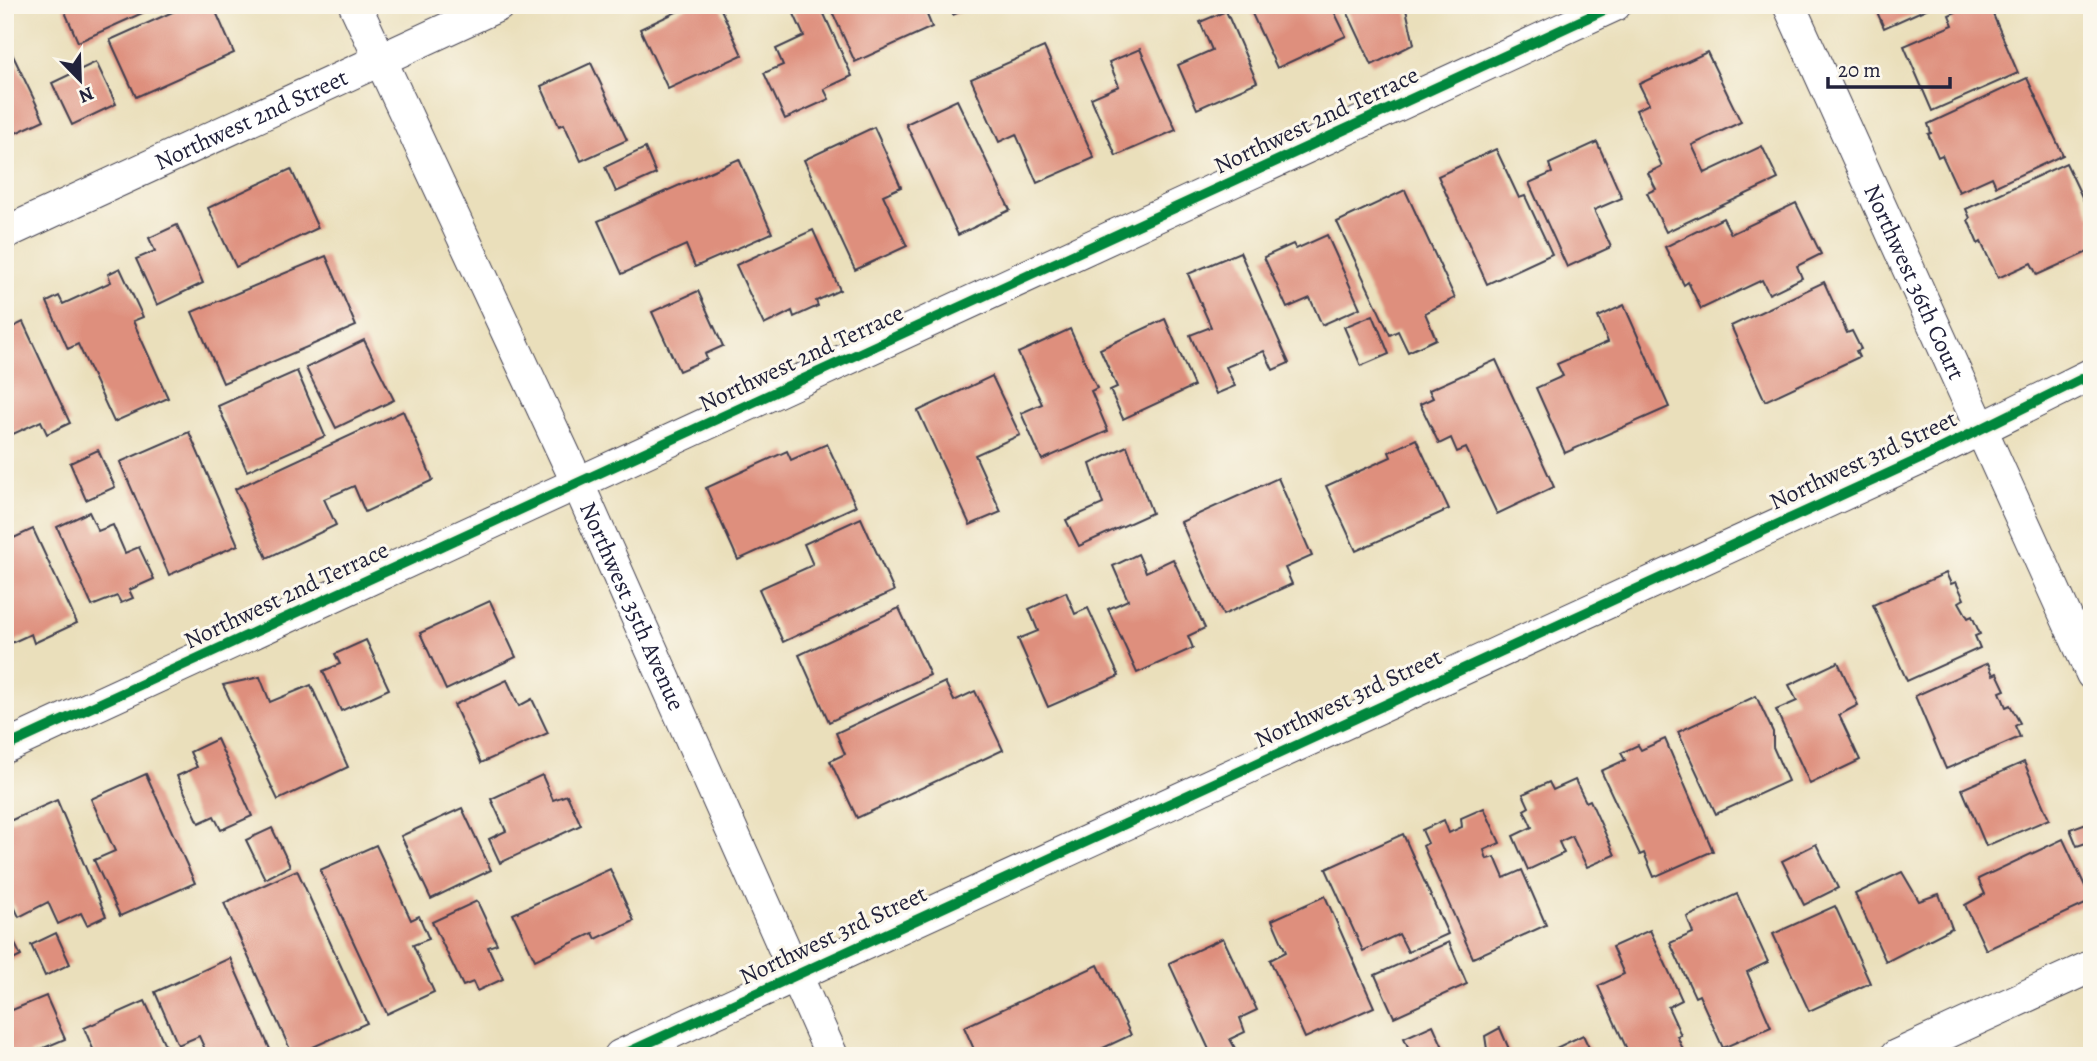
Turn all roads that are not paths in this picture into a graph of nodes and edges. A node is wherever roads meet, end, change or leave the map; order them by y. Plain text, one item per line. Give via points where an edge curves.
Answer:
1 (355, 5) edge
2 (499, 5) edge
3 (1615, 5) edge
4 (1789, 5) edge
5 (380, 60) junction
6 (5, 233) edge
7 (2092, 374) edge
8 (1980, 428) junction
9 (578, 484) junction
10 (2092, 674) edge
11 (5, 747) edge
12 (2092, 966) edge
13 (795, 975) junction
14 (620, 1056) edge
15 (832, 1056) edge
16 (1896, 1056) edge

1 - 5 street, Northwest 35th Avenue
2 - 5 street, Northwest 2nd Street
3 - 9 street, Northwest 2nd Terrace
4 - 8 street, Northwest 36th Court
5 - 6 street, Northwest 2nd Street
5 - 9 street, Northwest 35th Avenue
7 - 8 street, Northwest 3rd Street
8 - 10 street, Northwest 36th Court
8 - 13 street, Northwest 3rd Street
9 - 11 street, Northwest 2nd Terrace
9 - 13 street, Northwest 35th Avenue
12 - 16 street
13 - 14 street, Northwest 3rd Street
13 - 15 street, Northwest 35th Avenue

